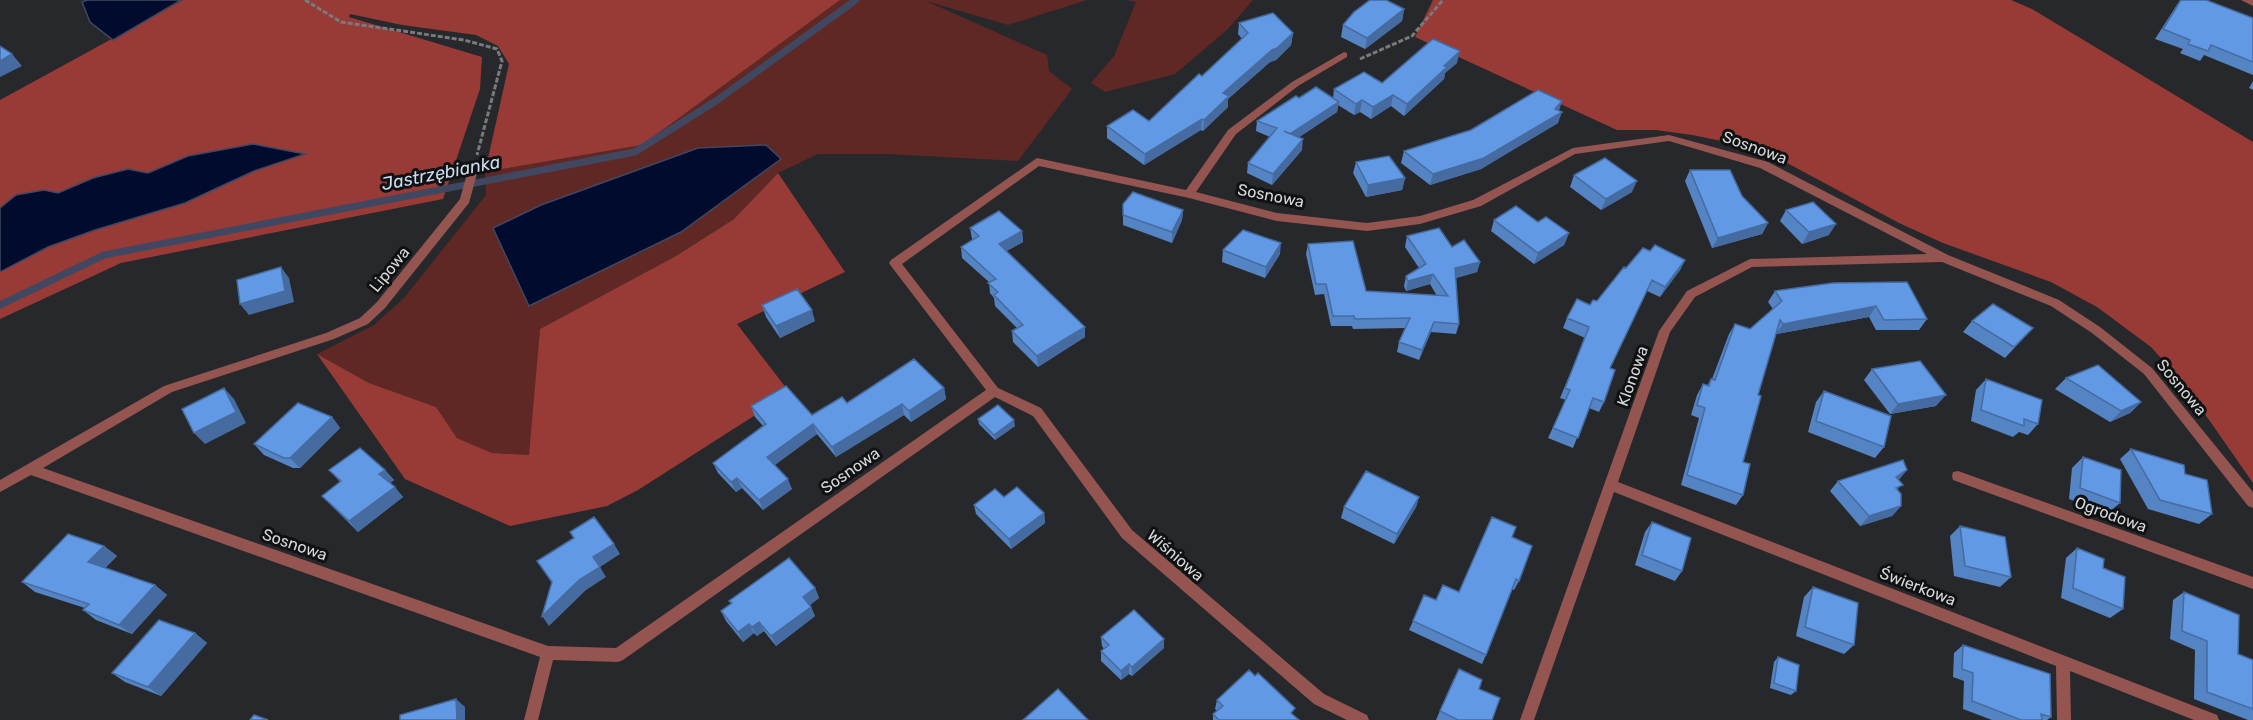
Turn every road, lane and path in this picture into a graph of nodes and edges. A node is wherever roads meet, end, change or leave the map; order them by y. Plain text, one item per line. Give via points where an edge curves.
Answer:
1 (305, 0) edge
2 (1443, 0) edge
3 (2246, 0) edge
4 (2253, 3) edge
5 (1344, 56) joint
6 (473, 171) joint
7 (1189, 194) junction
8 (1944, 258) junction
9 (994, 391) junction
10 (29, 469) junction
11 (1958, 476) dead end
12 (1610, 485) junction
13 (0, 487) edge
14 (2253, 502) edge
15 (2253, 583) edge
16 (548, 652) junction
17 (2063, 662) junction
18 (531, 720) edge
19 (1362, 720) edge
20 (1527, 720) edge
21 (2064, 720) edge
22 (2212, 720) edge

1 - 6 path via 341,22 464,40 496,49 502,61
2 - 5 path via 1413,36 1360,59
3 - 4 street
5 - 7 street via 1295,84 1232,132
6 - 10 street, Lipowa via 465,200 364,321 330,336 168,389
7 - 8 street, Sosnowa via 1277,218 1367,227 1420,220 1477,203 1573,151 1669,138 1764,165
7 - 9 street, Sosnowa via 1037,162 895,263
8 - 12 street, Klonowa via 1750,263 1691,294 1665,330
8 - 14 street, Sosnowa via 2055,303 2148,371
9 - 16 street, Sosnowa via 618,655
9 - 19 street, Wiśniowa via 1037,412 1127,534 1318,699
10 - 13 street, Lipowa
10 - 16 street, Sosnowa
11 - 15 street, Ogrodowa
12 - 17 street, Świerkowa
12 - 20 street, Klonowa
16 - 18 street
17 - 21 street
17 - 22 street, Świerkowa

